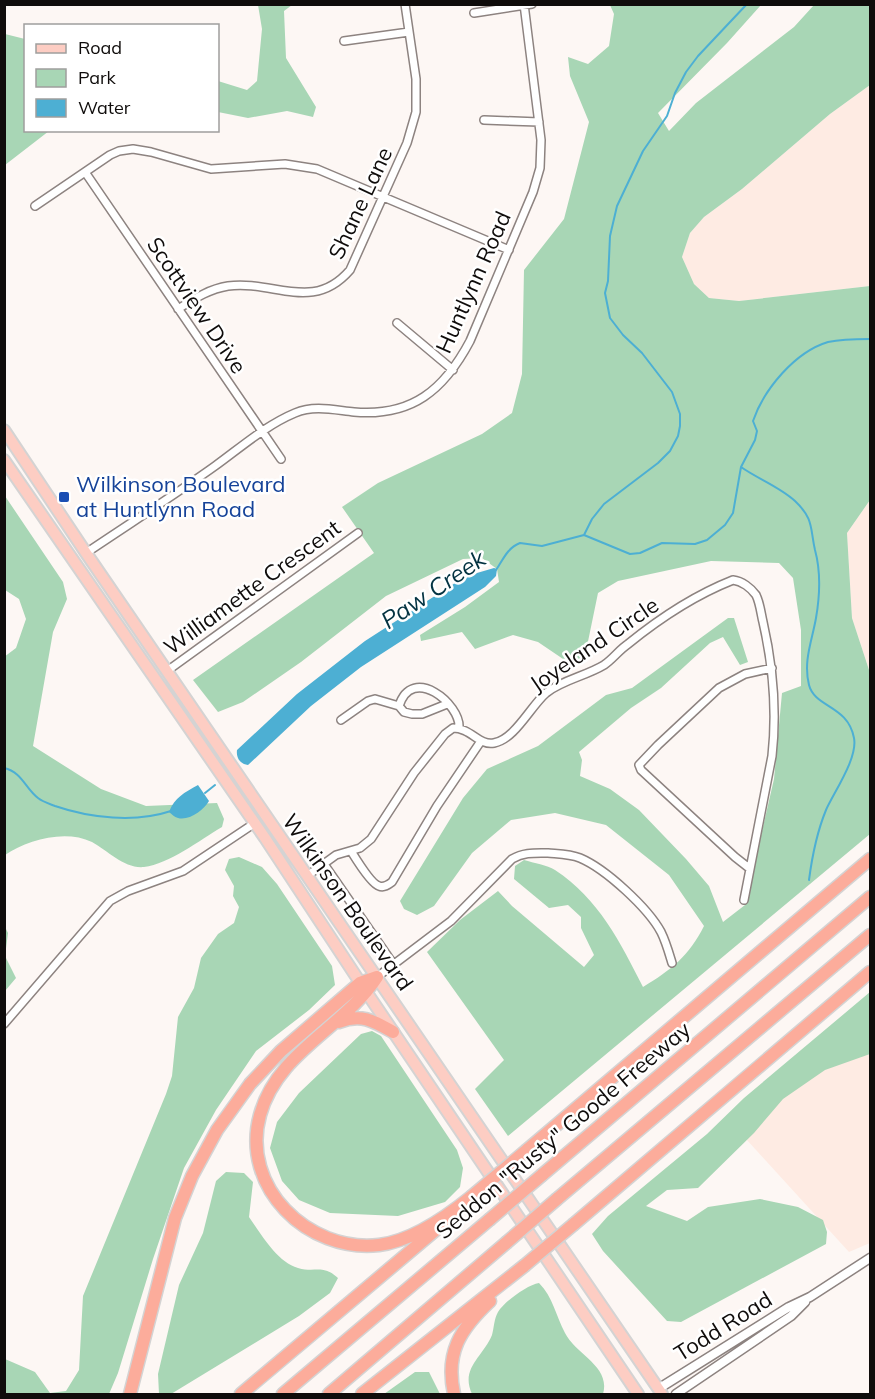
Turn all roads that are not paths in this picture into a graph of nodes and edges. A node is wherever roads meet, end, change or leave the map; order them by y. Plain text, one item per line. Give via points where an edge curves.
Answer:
1 (405, 4) edge
2 (532, 4) edge
3 (524, 5) edge
4 (474, 13) dead end
5 (409, 32) junction
6 (344, 41) dead end
7 (484, 120) dead end
8 (539, 122) junction
9 (85, 172) junction
10 (383, 196) junction
11 (35, 206) dead end
12 (509, 250) junction
13 (178, 309) junction
14 (397, 323) dead end
15 (453, 370) junction
16 (4, 430) edge
17 (262, 433) junction
18 (281, 459) dead end
19 (4, 460) edge
20 (358, 533) dead end
21 (86, 553) junction
22 (139, 631) junction
23 (128, 639) junction
24 (772, 668) junction
25 (167, 671) junction
26 (447, 704) junction
27 (399, 706) junction
28 (341, 720) dead end
29 (459, 728) junction
30 (481, 741) junction
31 (255, 823) junction
32 (351, 851) junction
33 (870, 859) edge
34 (324, 864) junction
35 (749, 868) junction
36 (307, 876) junction
37 (870, 897) edge
38 (744, 900) dead end
39 (870, 935) edge
40 (351, 938) junction
41 (672, 963) dead end
42 (393, 965) junction
43 (870, 972) edge
44 (377, 977) junction
45 (363, 988) junction
46 (4, 1024) edge
47 (330, 1026) junction
48 (393, 1032) junction
49 (460, 1206) junction
50 (870, 1258) edge
51 (524, 1266) junction
52 (810, 1297) junction
53 (656, 1393) edge
54 (130, 1395) edge
55 (241, 1395) edge
56 (283, 1395) edge
57 (329, 1395) edge
58 (362, 1395) edge
59 (454, 1395) edge
60 (638, 1395) edge
61 (676, 1395) edge

1 - 5 street, Shane Lane
2 - 3 street
3 - 4 street
3 - 8 street, Huntlynn Road
5 - 6 street
5 - 10 street, Shane Lane via 416,112
7 - 8 street
8 - 12 street, Huntlynn Road via 541,154 537,180
9 - 10 street via 119,151 143,150 212,169 300,165
9 - 11 street
9 - 13 street, Scottview Drive
10 - 12 street
10 - 13 street, Shane Lane via 350,270 330,287 305,293 230,286 203,293
12 - 15 street, Huntlynn Road via 470,341
13 - 17 street, Scottview Drive
14 - 15 street
15 - 17 street, Huntlynn Road via 434,391 401,408 374,412 306,409
16 - 21 main road, Wilkinson Boulevard
17 - 18 street, Scottview Drive
17 - 21 street, Huntlynn Road
19 - 23 main road, Wilkinson Boulevard
20 - 25 street, Williamette Crescent
21 - 22 main road, Wilkinson Boulevard
22 - 23 main road
22 - 25 main road, Wilkinson Boulevard
23 - 31 main road, Wilkinson Boulevard
24 - 30 street, Joyeland Circle via 756,596 733,580 697,596 604,664 547,693 501,741
24 - 35 street via 772,756
24 - 35 street via 745,674 719,688 639,765
25 - 36 main road, Wilkinson Boulevard
26 - 27 street via 422,714 404,712
26 - 27 street via 426,688 415,688 407,691
26 - 29 street via 456,713
27 - 28 street via 375,699
29 - 30 street
29 - 32 street via 445,734 414,773 371,839
30 - 32 street via 392,882 386,887 374,884
31 - 40 main road via 264,825 318,902
31 - 45 main road, Wilkinson Boulevard
31 - 46 street via 183,872 110,900
32 - 34 street
33 - 49 highway, bridge
34 - 36 street
34 - 42 street
35 - 38 street
36 - 40 main road, Wilkinson Boulevard
37 - 56 highway, Seddon "Rusty" Goode Freeway, bridge
39 - 57 highway, bridge
40 - 44 main road, Wilkinson Boulevard
41 - 42 street via 653,920 619,885 582,859 530,853 512,859 451,921
42 - 44 street
43 - 51 highway, bridge
44 - 45 highway
44 - 53 main road, Wilkinson Boulevard
45 - 47 highway
45 - 48 main road, Wilkinson Boulevard
45 - 54 highway via 301,1032 266,1065 231,1107 202,1155 175,1218
47 - 48 highway via 355,1016 366,1017
47 - 49 highway via 281,1074 260,1116 259,1159 274,1196 307,1228 334,1240 363,1245 397,1241
48 - 60 main road, Wilkinson Boulevard
49 - 55 highway
50 - 52 street, Todd Road
51 - 58 highway
51 - 59 highway via 459,1337 451,1368
52 - 53 street, Todd Road via 789,1306
52 - 61 street, Todd Road via 791,1316

